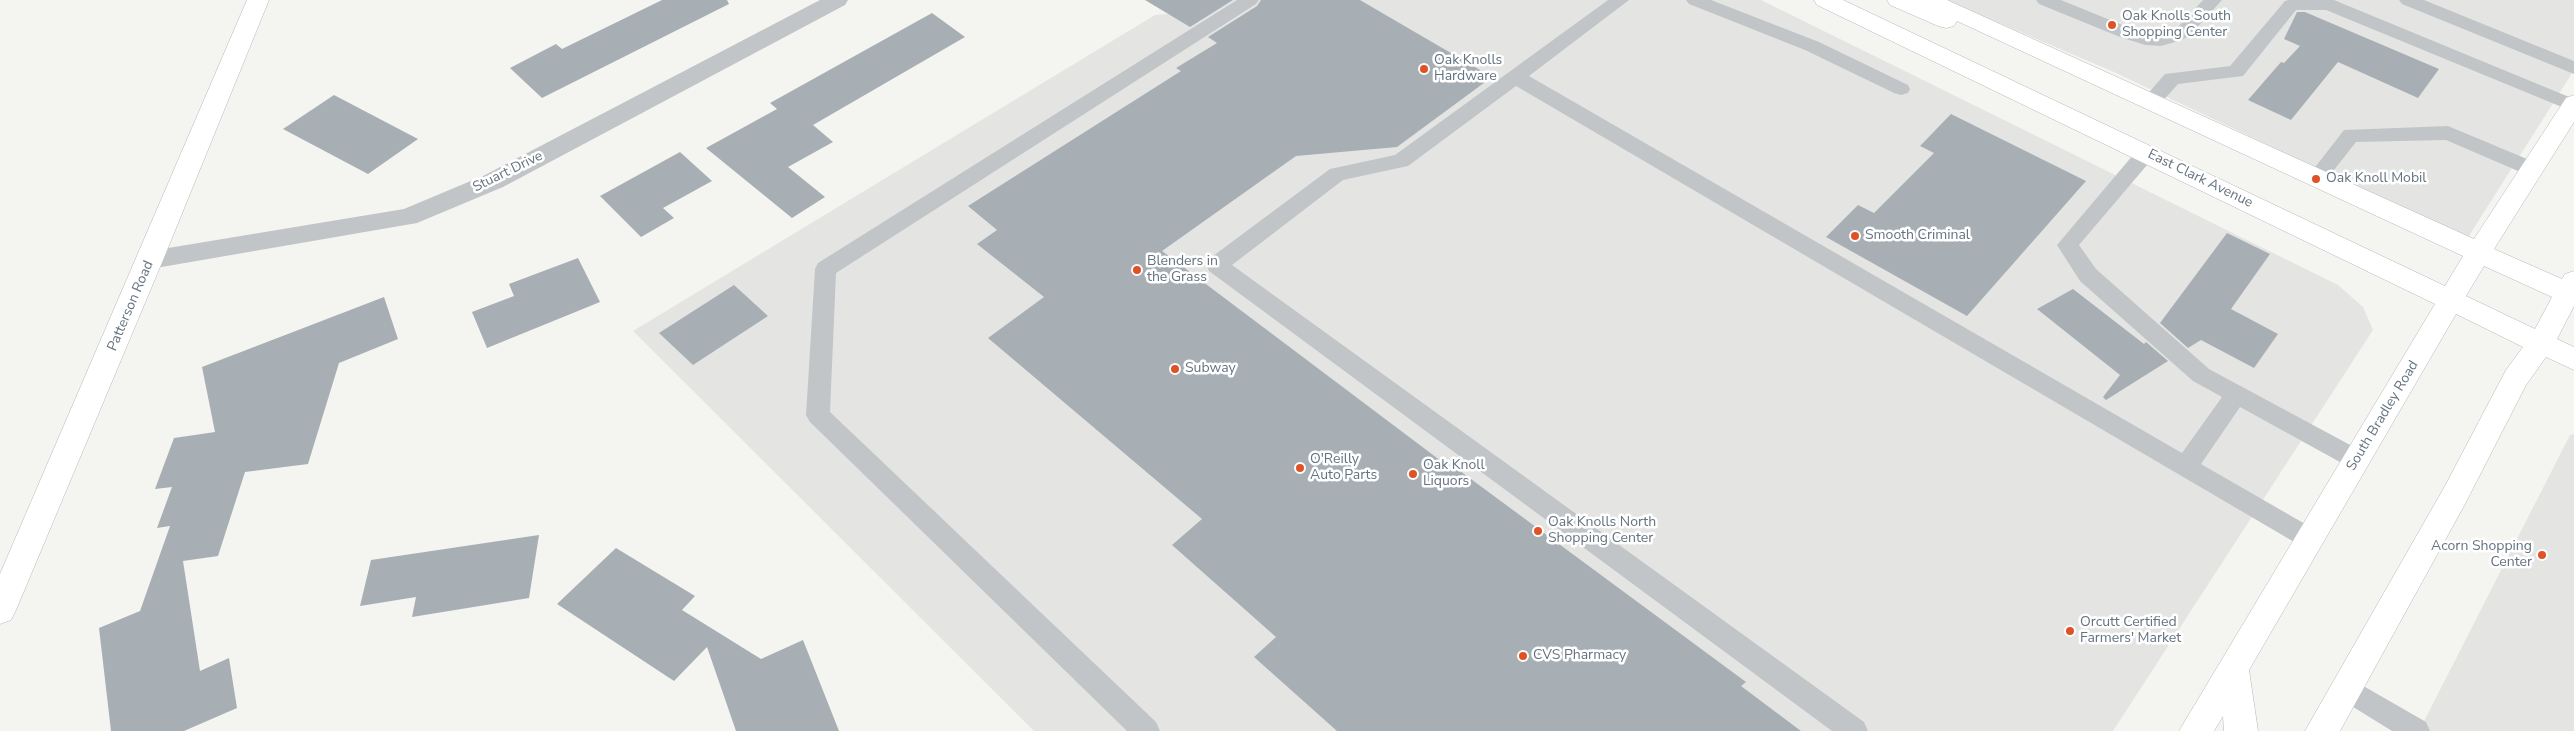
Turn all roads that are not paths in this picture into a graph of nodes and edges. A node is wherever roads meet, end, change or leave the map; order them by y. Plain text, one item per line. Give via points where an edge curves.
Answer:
1 (258, 0) edge
2 (837, 0) edge
3 (1250, 0) edge
4 (1620, 0) edge
5 (1695, 0) edge
6 (1825, 0) edge
7 (1898, 0) edge
8 (1929, 0) edge
9 (2045, 0) edge
10 (2213, 0) edge
11 (2408, 0) edge
12 (2046, 52) junction
13 (2574, 68) edge
14 (1514, 76) junction
15 (1900, 89) dead end
16 (2152, 101) junction
17 (2573, 104) edge
18 (2146, 153) junction
19 (2532, 169) junction
20 (2316, 179) junction
21 (2479, 252) junction
22 (150, 260) junction
23 (2572, 290) edge
24 (2452, 300) junction
25 (2541, 343) junction
26 (2574, 359) edge
27 (2236, 395) junction
28 (2357, 460) junction
29 (2186, 466) junction
30 (2310, 538) junction
31 (0, 610) edge
32 (2233, 669) junction
33 (2346, 688) junction
34 (1146, 731) edge
35 (1854, 731) edge
36 (2196, 731) edge
37 (2241, 731) edge
38 (2322, 731) edge
39 (2416, 731) edge

1 - 22 main road, Patterson Road
2 - 22 street, Stuart Drive via 494,181 408,216
3 - 34 lane via 826,269 818,415
4 - 14 lane
5 - 15 lane via 1812,46
6 - 18 main road, East Clark Avenue
7 - 12 main road via 2002,44 2031,52
8 - 12 main road
9 - 10 lane via 2126,33 2161,40 2185,30
11 - 13 lane
12 - 16 main road
14 - 29 lane
14 - 35 lane via 1400,161 1337,174 1217,265
16 - 17 lane via 2172,78 2236,72 2291,4 2328,4
16 - 20 main road
17 - 19 main road, South Bradley Road
18 - 24 main road, East Clark Avenue
18 - 27 lane via 2067,245 2095,282 2201,375
19 - 20 lane via 2448,133 2351,135
19 - 21 main road, South Bradley Road
20 - 21 main road
21 - 23 main road
21 - 24 main road, South Bradley Road
22 - 31 main road, Patterson Road
23 - 25 main road
24 - 25 main road, East Clark Avenue
24 - 28 main road, South Bradley Road
25 - 26 main road, East Clark Avenue
25 - 33 main road via 2516,378 2455,495
27 - 28 lane
27 - 29 lane
28 - 30 main road, South Bradley Road
29 - 30 lane
30 - 32 main road, South Bradley Road
32 - 36 main road, South Bradley Road
32 - 37 main road
33 - 38 main road
33 - 39 lane

